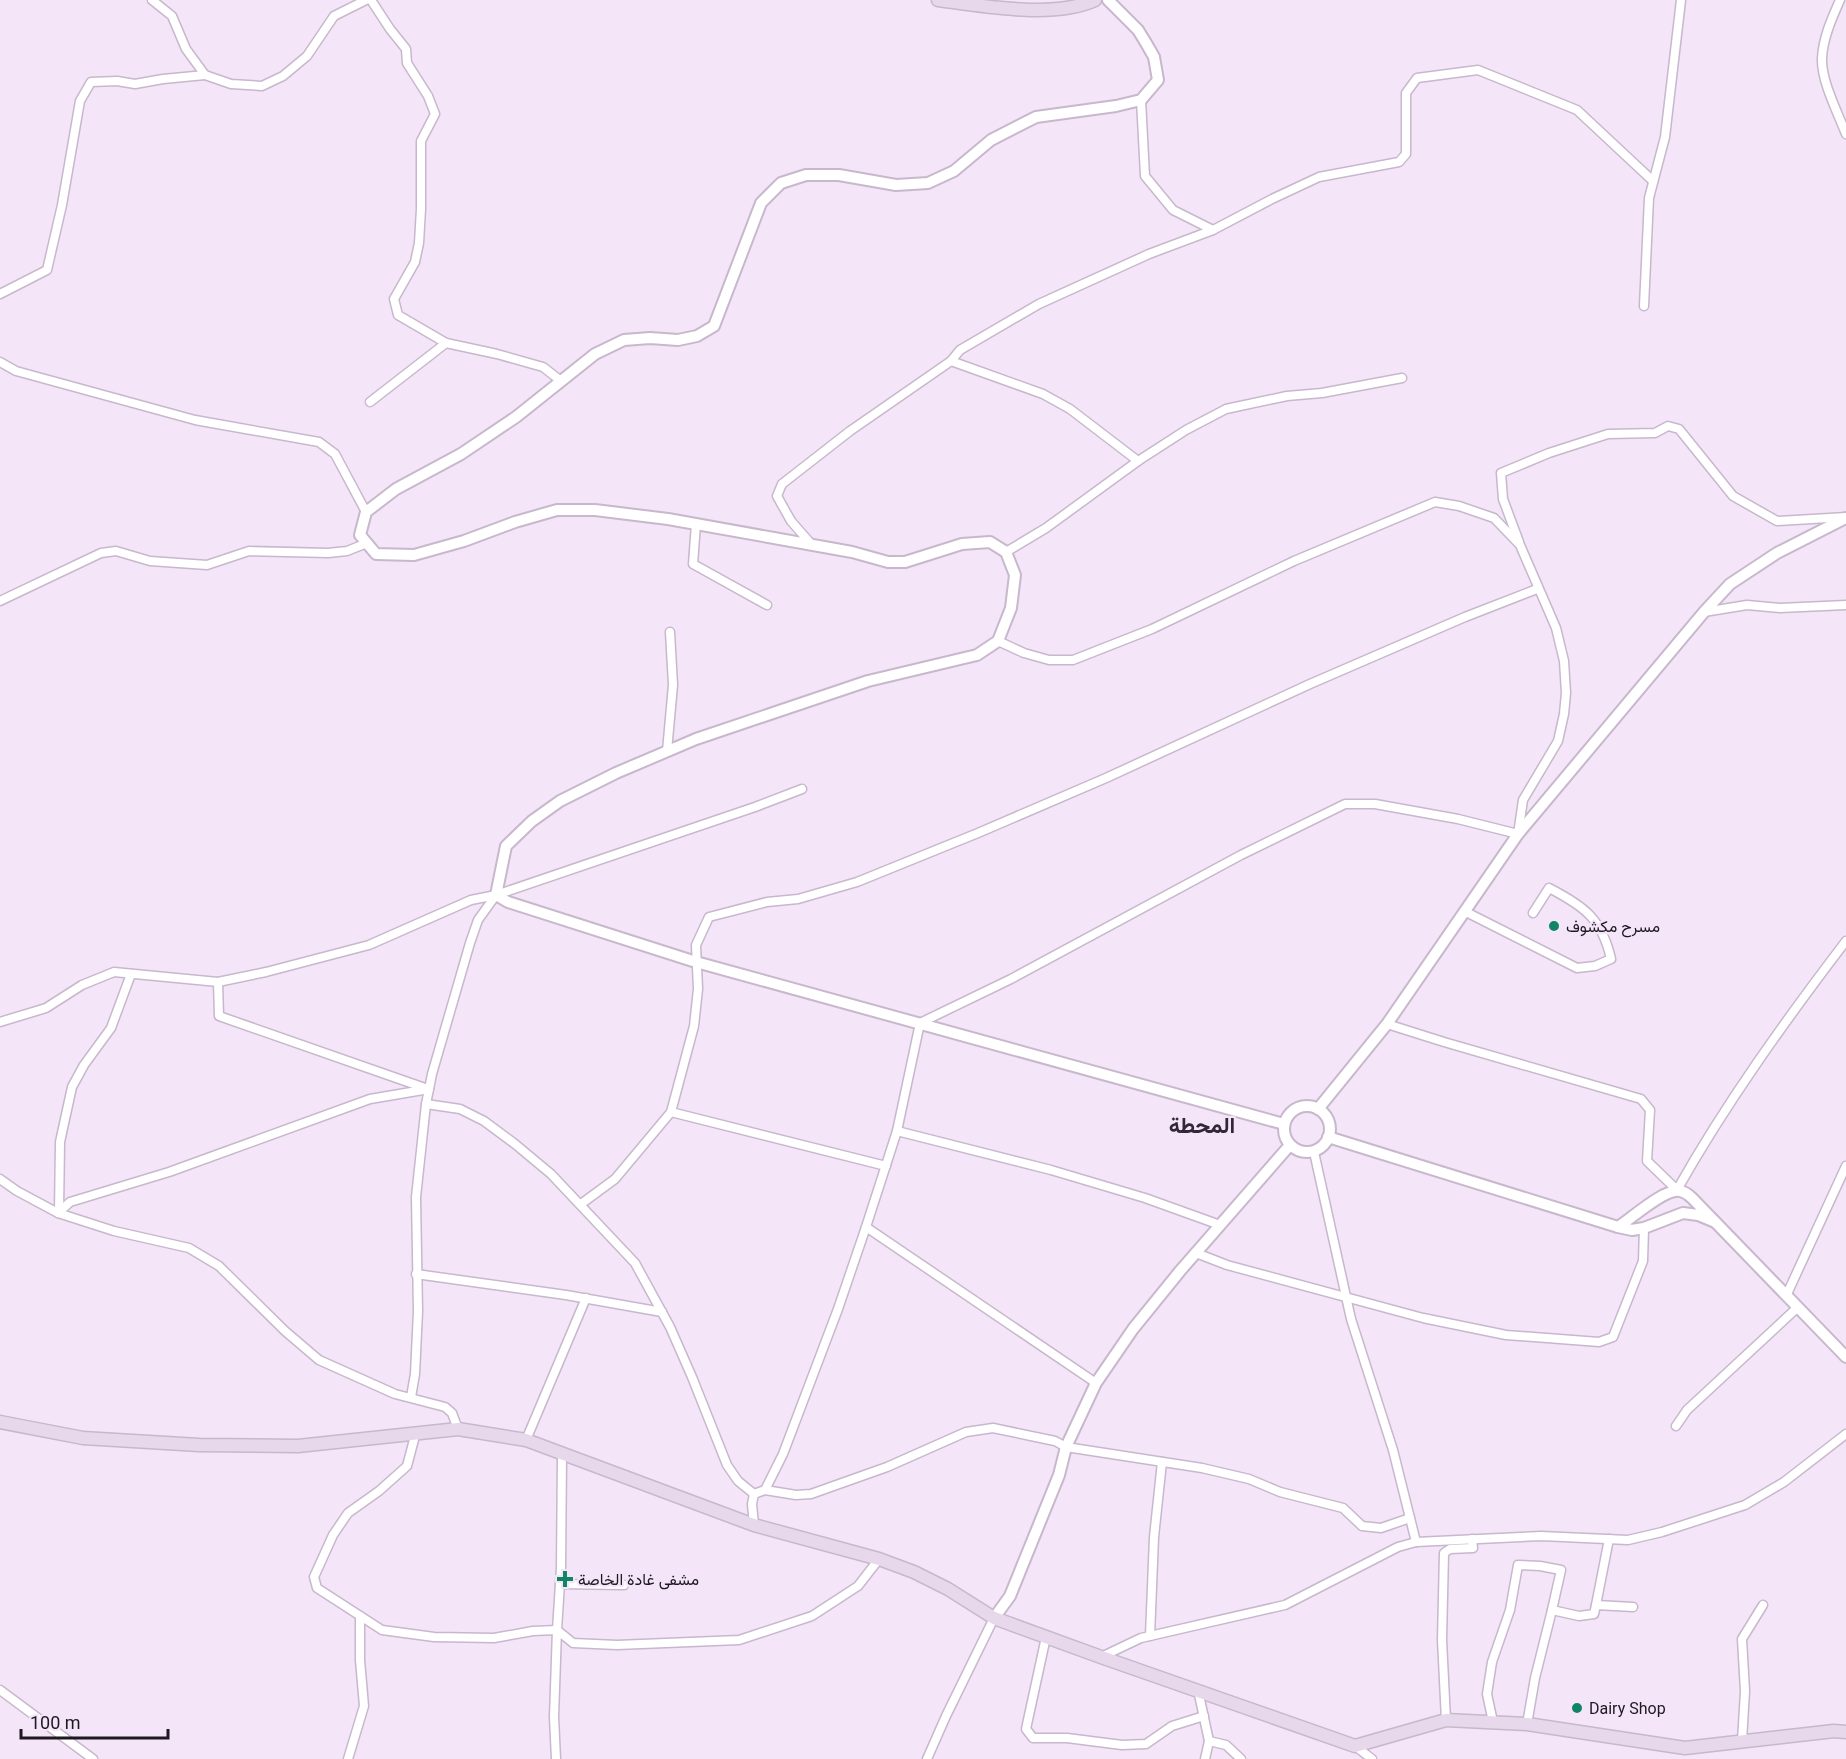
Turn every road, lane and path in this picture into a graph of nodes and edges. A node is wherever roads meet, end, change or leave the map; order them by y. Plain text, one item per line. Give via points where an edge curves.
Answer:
1 (152, 0) edge
2 (366, 0) edge
3 (371, 0) edge
4 (938, 0) edge
5 (1095, 0) edge
6 (1108, 0) edge
7 (1681, 0) edge
8 (1840, 0) edge
9 (205, 75) junction
10 (1141, 100) junction
11 (1846, 134) edge
12 (1653, 181) junction
13 (1213, 230) junction
14 (0, 294) edge
15 (1644, 306) dead end
16 (447, 343) junction
17 (951, 361) junction
18 (0, 362) edge
19 (1402, 378) dead end
20 (561, 381) junction
21 (370, 402) dead end
22 (1138, 461) junction
23 (366, 512) junction
24 (1846, 517) edge
25 (696, 524) junction
26 (367, 543) junction
27 (812, 545) junction
28 (1520, 545) junction
29 (1006, 552) junction
30 (1537, 589) junction
31 (0, 601) edge
32 (767, 605) dead end
33 (1846, 605) edge
34 (1704, 612) junction
35 (670, 632) dead end
36 (998, 641) junction
37 (667, 751) junction
38 (802, 789) dead end
39 (1518, 834) junction
40 (496, 895) junction
41 (1466, 912) junction
42 (1533, 913) dead end
43 (1846, 941) edge
44 (696, 962) junction
45 (130, 974) junction
46 (218, 982) junction
47 (0, 1022) edge
48 (920, 1023) junction
49 (1387, 1024) junction
50 (429, 1089) junction
51 (426, 1104) junction
52 (1318, 1109) junction
53 (671, 1112) junction
54 (1284, 1124) junction
55 (897, 1131) junction
56 (1328, 1137) junction
57 (1290, 1145) junction
58 (1314, 1152) junction
59 (886, 1166) junction
60 (1846, 1166) edge
61 (0, 1179) edge
62 (1677, 1190) junction
63 (581, 1204) junction
64 (59, 1212) junction
65 (1714, 1222) junction
66 (1220, 1225) junction
67 (866, 1227) junction
68 (1618, 1227) junction
69 (1644, 1228) junction
70 (1196, 1252) junction
71 (417, 1274) junction
72 (1787, 1294) junction
73 (586, 1298) junction
74 (1347, 1298) junction
75 (1798, 1307) junction
76 (662, 1312) junction
77 (1846, 1357) edge
78 (1096, 1383) junction
79 (411, 1397) junction
80 (0, 1422) edge
81 (1676, 1426) dead end
82 (458, 1429) junction
83 (416, 1432) junction
84 (1846, 1434) edge
85 (526, 1440) junction
86 (1066, 1447) junction
87 (562, 1455) junction
88 (1162, 1462) junction
89 (765, 1490) junction
90 (754, 1494) junction
91 (1410, 1518) junction
92 (754, 1525) junction
93 (1472, 1539) junction
94 (1609, 1539) junction
95 (1416, 1542) junction
96 (879, 1559) junction
97 (560, 1584) junction
98 (624, 1585) dead end
99 (1596, 1605) junction
100 (1763, 1605) dead end
101 (1633, 1607) dead end
102 (1552, 1610) junction
103 (360, 1616) junction
104 (994, 1618) junction
105 (557, 1630) junction
106 (1149, 1636) junction
107 (1046, 1637) junction
108 (1101, 1657) junction
109 (0, 1690) edge
110 (1198, 1690) junction
111 (1204, 1716) junction
112 (1446, 1720) junction
113 (1492, 1722) junction
114 (1527, 1724) junction
115 (1846, 1732) edge
116 (1209, 1741) junction
117 (1742, 1741) junction
118 (1355, 1746) junction
119 (93, 1759) edge
120 (348, 1759) edge
121 (556, 1759) edge
122 (927, 1759) edge
123 (1206, 1759) edge
124 (1241, 1759) edge
125 (1372, 1759) edge

1 - 9 street via 172,16 186,49
2 - 9 street via 334,16 307,56 273,81 262,86 231,84
3 - 16 street via 406,49 407,63 435,114 421,141 421,208 415,262 394,299 398,315
4 - 5 main road via 1022,9 1079,7
6 - 10 street via 1138,30 1154,57 1158,80
7 - 12 street via 1665,137
8 - 11 street via 1830,21 1821,59 1824,78
9 - 14 street via 135,84 91,82 80,101 47,270
10 - 13 street via 1146,176 1173,210
10 - 20 street via 1036,117 991,140 954,171 928,183 896,185 839,175 806,175 782,183 761,202 714,326 697,336 678,340 624,340 595,354
12 - 13 street via 1577,110 1478,70 1417,78 1406,93 1406,154 1399,162 1319,177
12 - 15 street
13 - 17 street via 1039,304 960,350
16 - 20 street via 543,367
16 - 21 street
17 - 22 street via 1043,394 1070,409
17 - 27 street via 782,484 777,496 791,521
18 - 23 street via 16,371 195,420 319,442 335,454
19 - 22 street via 1226,409
20 - 23 street via 461,454 396,489
22 - 29 street
23 - 26 street via 360,534
24 - 28 street via 1777,521 1733,495 1679,429 1668,426 1655,433 1608,434 1501,473 1503,499
24 - 34 street via 1777,553 1730,584
25 - 26 street via 595,510 557,510 414,555 376,554
25 - 27 street
25 - 32 street via 693,564
26 - 31 street via 348,551 328,553 249,552 207,565 150,561 116,551 101,553
27 - 29 street via 888,562 905,562 962,544 990,542
28 - 30 street
28 - 36 street via 1494,518 1434,502 1294,561 1152,629 1073,660 1049,660
29 - 36 street via 1015,575 1011,608
30 - 39 street via 1556,628 1566,693 1558,741 1523,800
30 - 44 street via 1310,684 978,834 857,882 709,917 696,945
33 - 34 street via 1747,605
34 - 39 street
35 - 37 street via 673,684
36 - 37 street via 977,655 868,681
37 - 40 street via 560,801 532,821 506,846
38 - 40 street
39 - 41 street
39 - 48 street via 1434,814 1375,804 1345,804
40 - 44 street
40 - 46 street via 471,900 369,945
40 - 50 street via 478,920 470,943
41 - 42 street via 1577,968 1611,959 1598,925 1576,902 1549,888
41 - 49 street
43 - 62 street via 1704,1141
44 - 48 street
44 - 53 street via 694,1026
45 - 46 street
45 - 47 street via 114,972 46,1008
45 - 64 street via 111,1028 72,1087 60,1142
46 - 50 street via 219,1016
48 - 54 street
48 - 55 street
49 - 52 street
49 - 62 street via 1641,1099 1650,1110 1647,1161
50 - 51 street
50 - 64 street via 370,1099 169,1172 70,1203
51 - 63 street via 460,1109 484,1121 551,1174
51 - 71 street via 416,1197
52 - 54 street via 1310,1106 1293,1110
52 - 56 street via 1328,1121
53 - 59 street
53 - 63 street via 615,1179
54 - 57 street
55 - 59 street
55 - 66 street via 1051,1170
56 - 58 street
56 - 68 street
57 - 58 street via 1305,1153
57 - 66 street
58 - 74 street
59 - 67 street
60 - 72 street
61 - 64 street
62 - 65 street via 1692,1198
62 - 68 street via 1662,1194
63 - 76 street via 635,1263
64 - 79 street via 114,1231 189,1248 219,1266 319,1360 395,1394
65 - 69 street via 1683,1213
65 - 72 street
66 - 70 street
67 - 78 street
67 - 89 street via 783,1454
68 - 69 street
69 - 74 street via 1638,1272 1612,1337 1599,1342 1506,1335
70 - 74 street via 1227,1265
70 - 78 street
71 - 73 street
71 - 79 street
72 - 75 street
73 - 76 street
73 - 85 street
74 - 91 street
75 - 77 street
75 - 81 street via 1687,1410
76 - 90 street via 727,1465
78 - 86 street
79 - 82 street via 446,1407
80 - 83 main road via 83,1438 199,1445 298,1446
82 - 83 main road
82 - 85 main road
83 - 103 street via 407,1466 348,1513 314,1577 317,1588
84 - 94 street via 1784,1482 1745,1504 1662,1532 1628,1540
85 - 87 main road
86 - 88 street
86 - 89 street via 1055,1441 993,1428 966,1432 811,1494
86 - 104 street via 1033,1542 1010,1596
87 - 92 main road
87 - 97 street
88 - 91 street via 1249,1479 1280,1492 1343,1508 1362,1526 1381,1528
88 - 106 street
89 - 90 street
90 - 92 street
91 - 95 street
92 - 96 main road
93 - 94 street
93 - 95 street
93 - 112 street via 1473,1548 1444,1553 1442,1640
94 - 99 street
95 - 106 street via 1398,1546 1285,1605
96 - 104 main road via 948,1589
96 - 105 street via 858,1586 812,1616 739,1640 573,1643
97 - 98 street
97 - 105 street
99 - 101 street
99 - 102 street via 1594,1614 1580,1616
100 - 117 street via 1742,1639 1746,1691
102 - 113 street via 1561,1570 1518,1565 1510,1610 1492,1662 1487,1694
102 - 114 street
103 - 105 street via 382,1630 434,1637 494,1638
103 - 120 street via 364,1706
104 - 107 main road
104 - 122 street
105 - 121 street
106 - 108 street
107 - 108 main road
107 - 111 street via 1026,1729 1033,1738 1146,1744 1172,1726
108 - 110 main road
109 - 119 street
110 - 111 street
110 - 118 main road
111 - 116 street
112 - 113 main road
112 - 118 main road
113 - 114 main road
114 - 117 main road via 1685,1748
115 - 117 main road
116 - 123 street
116 - 124 street via 1226,1745
118 - 125 street

